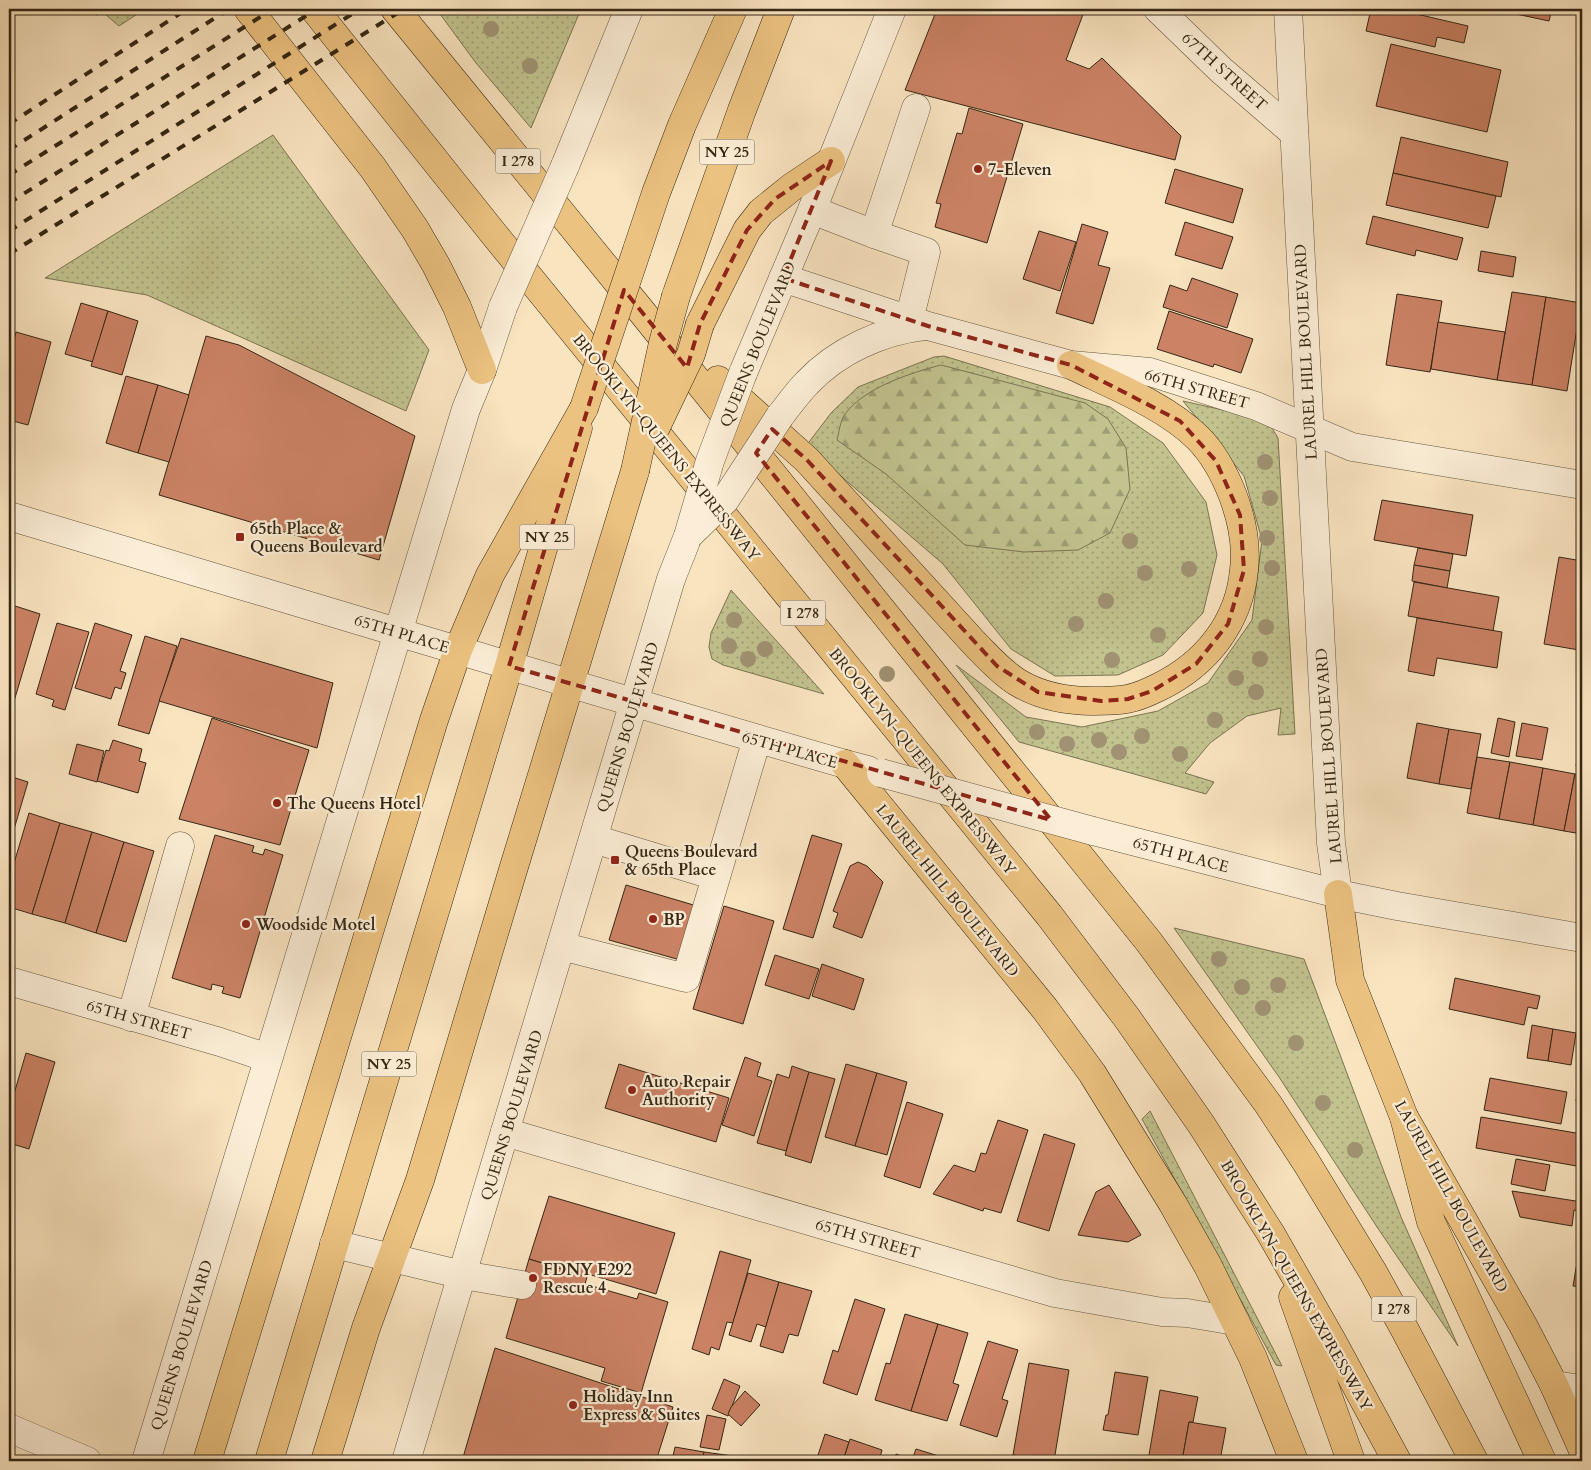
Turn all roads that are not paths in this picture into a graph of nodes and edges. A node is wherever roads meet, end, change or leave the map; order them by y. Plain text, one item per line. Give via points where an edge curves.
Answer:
1 (248, 9) edge
2 (314, 9) edge
3 (395, 9) edge
4 (629, 9) edge
5 (733, 9) edge
6 (781, 9) edge
7 (892, 9) edge
8 (1158, 9) edge
9 (1288, 9) edge
10 (916, 108) dead end
11 (1294, 133) junction
12 (831, 161) junction
13 (812, 210) junction
14 (874, 234) junction
15 (784, 278) junction
16 (642, 312) junction
17 (914, 325) junction
18 (1071, 365) junction
19 (482, 370) junction
20 (584, 408) junction
21 (1309, 429) junction
22 (635, 471) junction
23 (1582, 485) edge
24 (9, 516) edge
25 (688, 536) junction
26 (398, 632) junction
27 (458, 650) junction
28 (509, 666) junction
29 (570, 685) junction
30 (634, 704) junction
31 (757, 739) junction
32 (845, 764) junction
33 (594, 839) junction
34 (180, 846) dead end
35 (716, 876) junction
36 (1338, 894) junction
37 (1582, 938) edge
38 (561, 946) junction
39 (9, 981) edge
40 (131, 1017) junction
41 (268, 1058) junction
42 (1404, 1117) junction
43 (505, 1132) junction
44 (1271, 1234) junction
45 (334, 1244) junction
46 (392, 1258) junction
47 (463, 1275) junction
48 (522, 1286) dead end
49 (1236, 1320) junction
50 (1554, 1385) junction
51 (1582, 1389) edge
52 (9, 1428) edge
53 (1582, 1448) edge
54 (86, 1461) edge
55 (146, 1461) edge
56 (207, 1461) edge
57 (269, 1461) edge
58 (325, 1461) edge
59 (406, 1461) edge
60 (1294, 1461) edge
61 (1351, 1461) edge
62 (1397, 1461) edge
63 (1474, 1461) edge
64 (1542, 1461) edge

1 - 19 main road via 373,168 415,229 457,308
2 - 44 main road, BROOKLYN-QUEENS EXPRESSWAY / I 278 via 1049,915 1173,1083
3 - 16 main road, I 278
4 - 19 street, QUEENS BOULEVARD, bridge via 503,308
5 - 20 main road, NY 25, bridge via 656,193
6 - 22 main road, NY 25, bridge via 676,296
7 - 12 street, QUEENS BOULEVARD
8 - 11 street, 67TH STREET via 1221,70
9 - 11 street, LAUREL HILL BOULEVARD
10 - 14 street
11 - 21 street, LAUREL HILL BOULEVARD
12 - 13 street, QUEENS BOULEVARD
12 - 22 main road, bridge via 761,212 747,230 700,324 691,354
13 - 14 street
13 - 15 street, QUEENS BOULEVARD
14 - 17 street via 926,252
15 - 17 street, 66TH STREET
15 - 25 street, QUEENS BOULEVARD, bridge via 710,461
16 - 18 main road via 807,460 975,644 1017,682 1058,698 1081,701 1128,699 1152,691 1196,664 1228,624 1244,570 1242,524 1229,485 1199,439 1162,410
16 - 63 main road, I 278 via 1149,942 1268,1104 1373,1272
17 - 18 street, 66TH STREET
17 - 25 street, bridge via 877,337 842,354 820,370 780,416 725,500
18 - 21 street, 66TH STREET via 1150,372 1256,406
19 - 26 street, QUEENS BOULEVARD via 466,410
20 - 27 main road via 490,575
20 - 28 main road, NY 25
21 - 23 street, 66TH STREET via 1352,447
21 - 36 street, LAUREL HILL BOULEVARD via 1331,843
22 - 29 main road, NY 25
24 - 26 street, 65TH PLACE
25 - 30 street, QUEENS BOULEVARD via 671,579
26 - 27 street, 65TH PLACE
26 - 41 street, QUEENS BOULEVARD
27 - 28 street, 65TH PLACE
27 - 56 main road
28 - 29 street, 65TH PLACE
28 - 45 main road, NY 25
29 - 30 street, 65TH PLACE
29 - 46 main road, NY 25 via 420,1180
30 - 31 street, 65TH PLACE
30 - 33 street, QUEENS BOULEVARD
31 - 32 street, 65TH PLACE
31 - 35 street
32 - 36 street, 65TH PLACE, bridge via 1093,832
32 - 49 main road, LAUREL HILL BOULEVARD via 1045,1009 1092,1073 1173,1204
33 - 35 street
33 - 38 street, QUEENS BOULEVARD
34 - 40 street
35 - 38 street via 686,978
36 - 37 street, 65TH PLACE
36 - 42 main road, LAUREL HILL BOULEVARD via 1350,980
38 - 43 street, QUEENS BOULEVARD
39 - 40 street, 65TH STREET
40 - 41 street, 65TH STREET
41 - 55 street, QUEENS BOULEVARD
42 - 50 main road, LAUREL HILL BOULEVARD
42 - 64 main road via 1431,1222
43 - 47 street, QUEENS BOULEVARD
43 - 49 street, 65TH STREET via 1056,1293 1162,1312
44 - 61 main road
44 - 62 main road, BROOKLYN-QUEENS EXPRESSWAY / I 278
45 - 46 street
45 - 57 main road, NY 25
46 - 47 street
46 - 58 main road, NY 25 via 366,1328
47 - 48 street
47 - 59 street, QUEENS BOULEVARD
49 - 60 main road, LAUREL HILL BOULEVARD
50 - 51 street
50 - 53 main road, LAUREL HILL BOULEVARD
52 - 54 street

